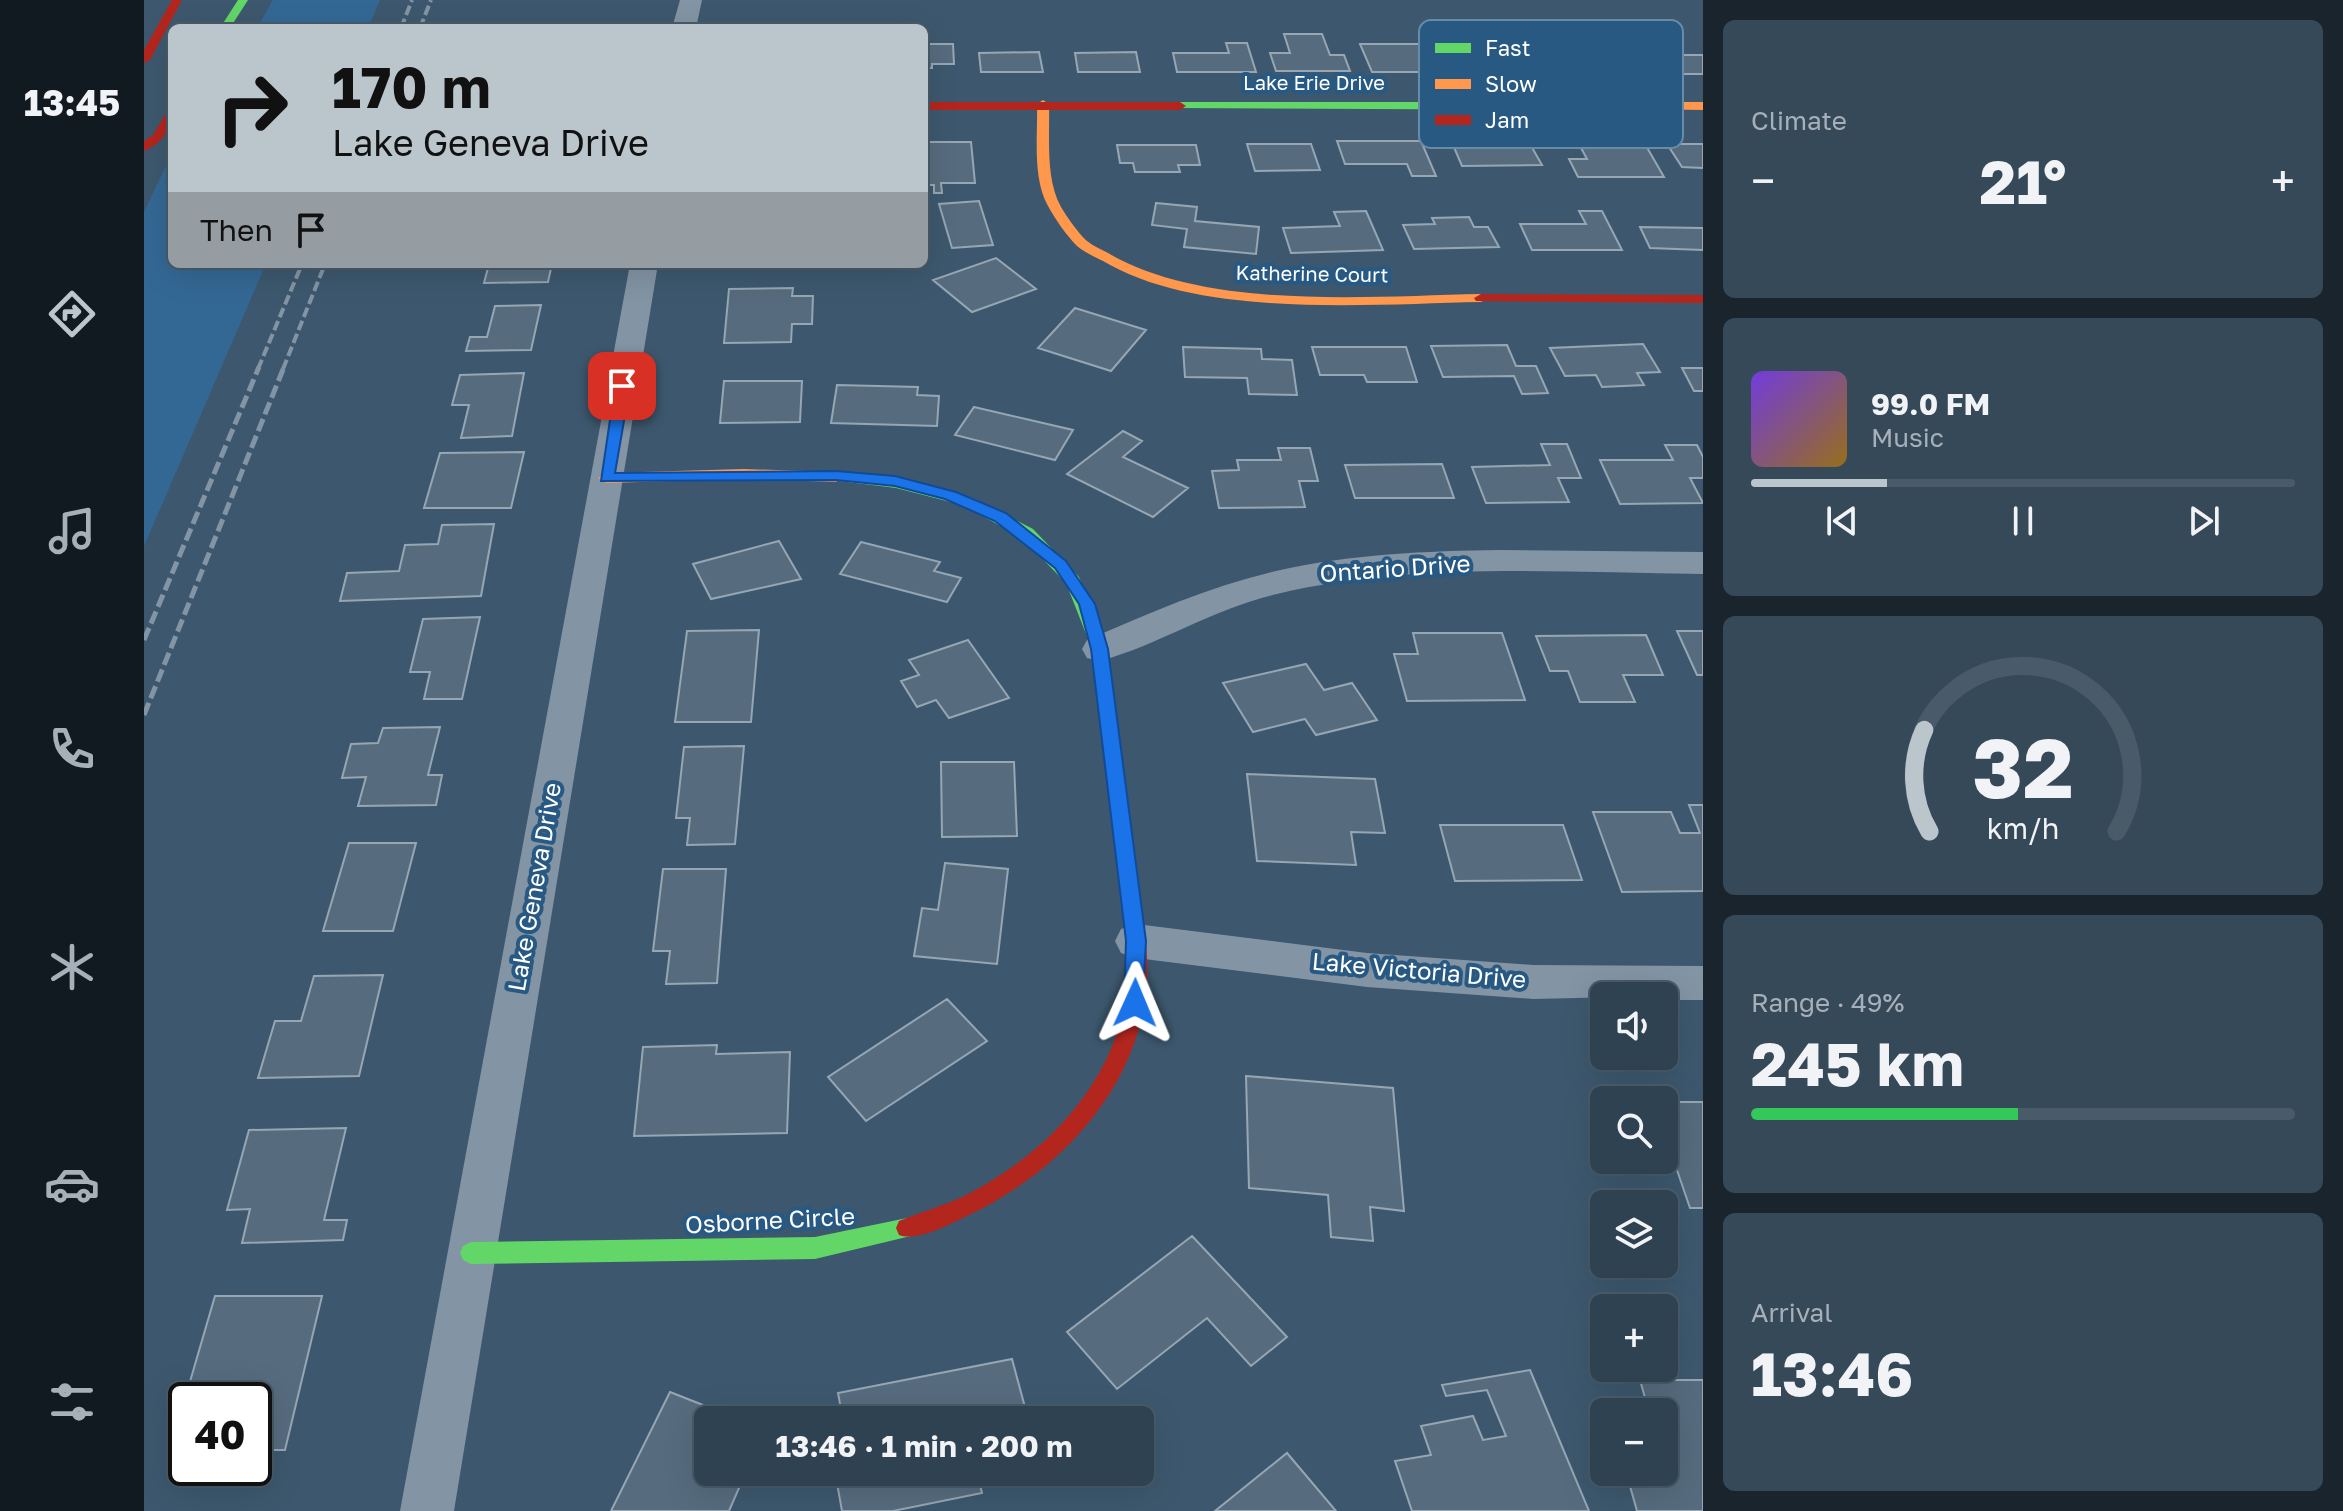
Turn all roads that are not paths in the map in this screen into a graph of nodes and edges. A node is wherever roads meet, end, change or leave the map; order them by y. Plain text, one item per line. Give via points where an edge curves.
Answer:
1 (177, 0) edge
2 (243, 0) edge
3 (691, 0) edge
4 (228, 24) edge
5 (685, 24) edge
6 (144, 60) edge
7 (1043, 104) junction
8 (1419, 105) edge
9 (928, 106) edge
10 (1683, 106) edge
11 (1703, 106) edge
12 (168, 120) edge
13 (144, 147) edge
14 (643, 268) edge
15 (1703, 299) edge
16 (606, 478) junction
17 (1703, 563) edge
18 (1100, 649) junction
19 (1136, 941) junction
20 (1703, 983) edge
21 (471, 1253) junction
22 (427, 1511) edge

1 - 6 main road
2 - 4 main road
3 - 5 street
7 - 8 main road, Lake Erie Drive
7 - 9 main road, Lake Erie Drive
7 - 15 main road, Katherine Court via 1052,200 1063,224 1109,261 1162,283 1262,297
10 - 11 main road, Lake Erie Drive
12 - 13 main road
14 - 16 street, Lake Geneva Drive
16 - 18 main road, Osborne Circle via 836,476 895,481 950,495 1001,517 1061,565 1087,604
16 - 21 street, Lake Geneva Drive
17 - 18 street, Ontario Drive via 1433,562 1326,573 1224,597
18 - 19 main road, Osborne Circle
19 - 20 street, Lake Victoria Drive via 1367,970 1533,982
19 - 21 main road, Osborne Circle via 1135,1003 1127,1035 1097,1097 1048,1155 981,1201 901,1233 815,1248
21 - 22 street, Lake Geneva Drive

